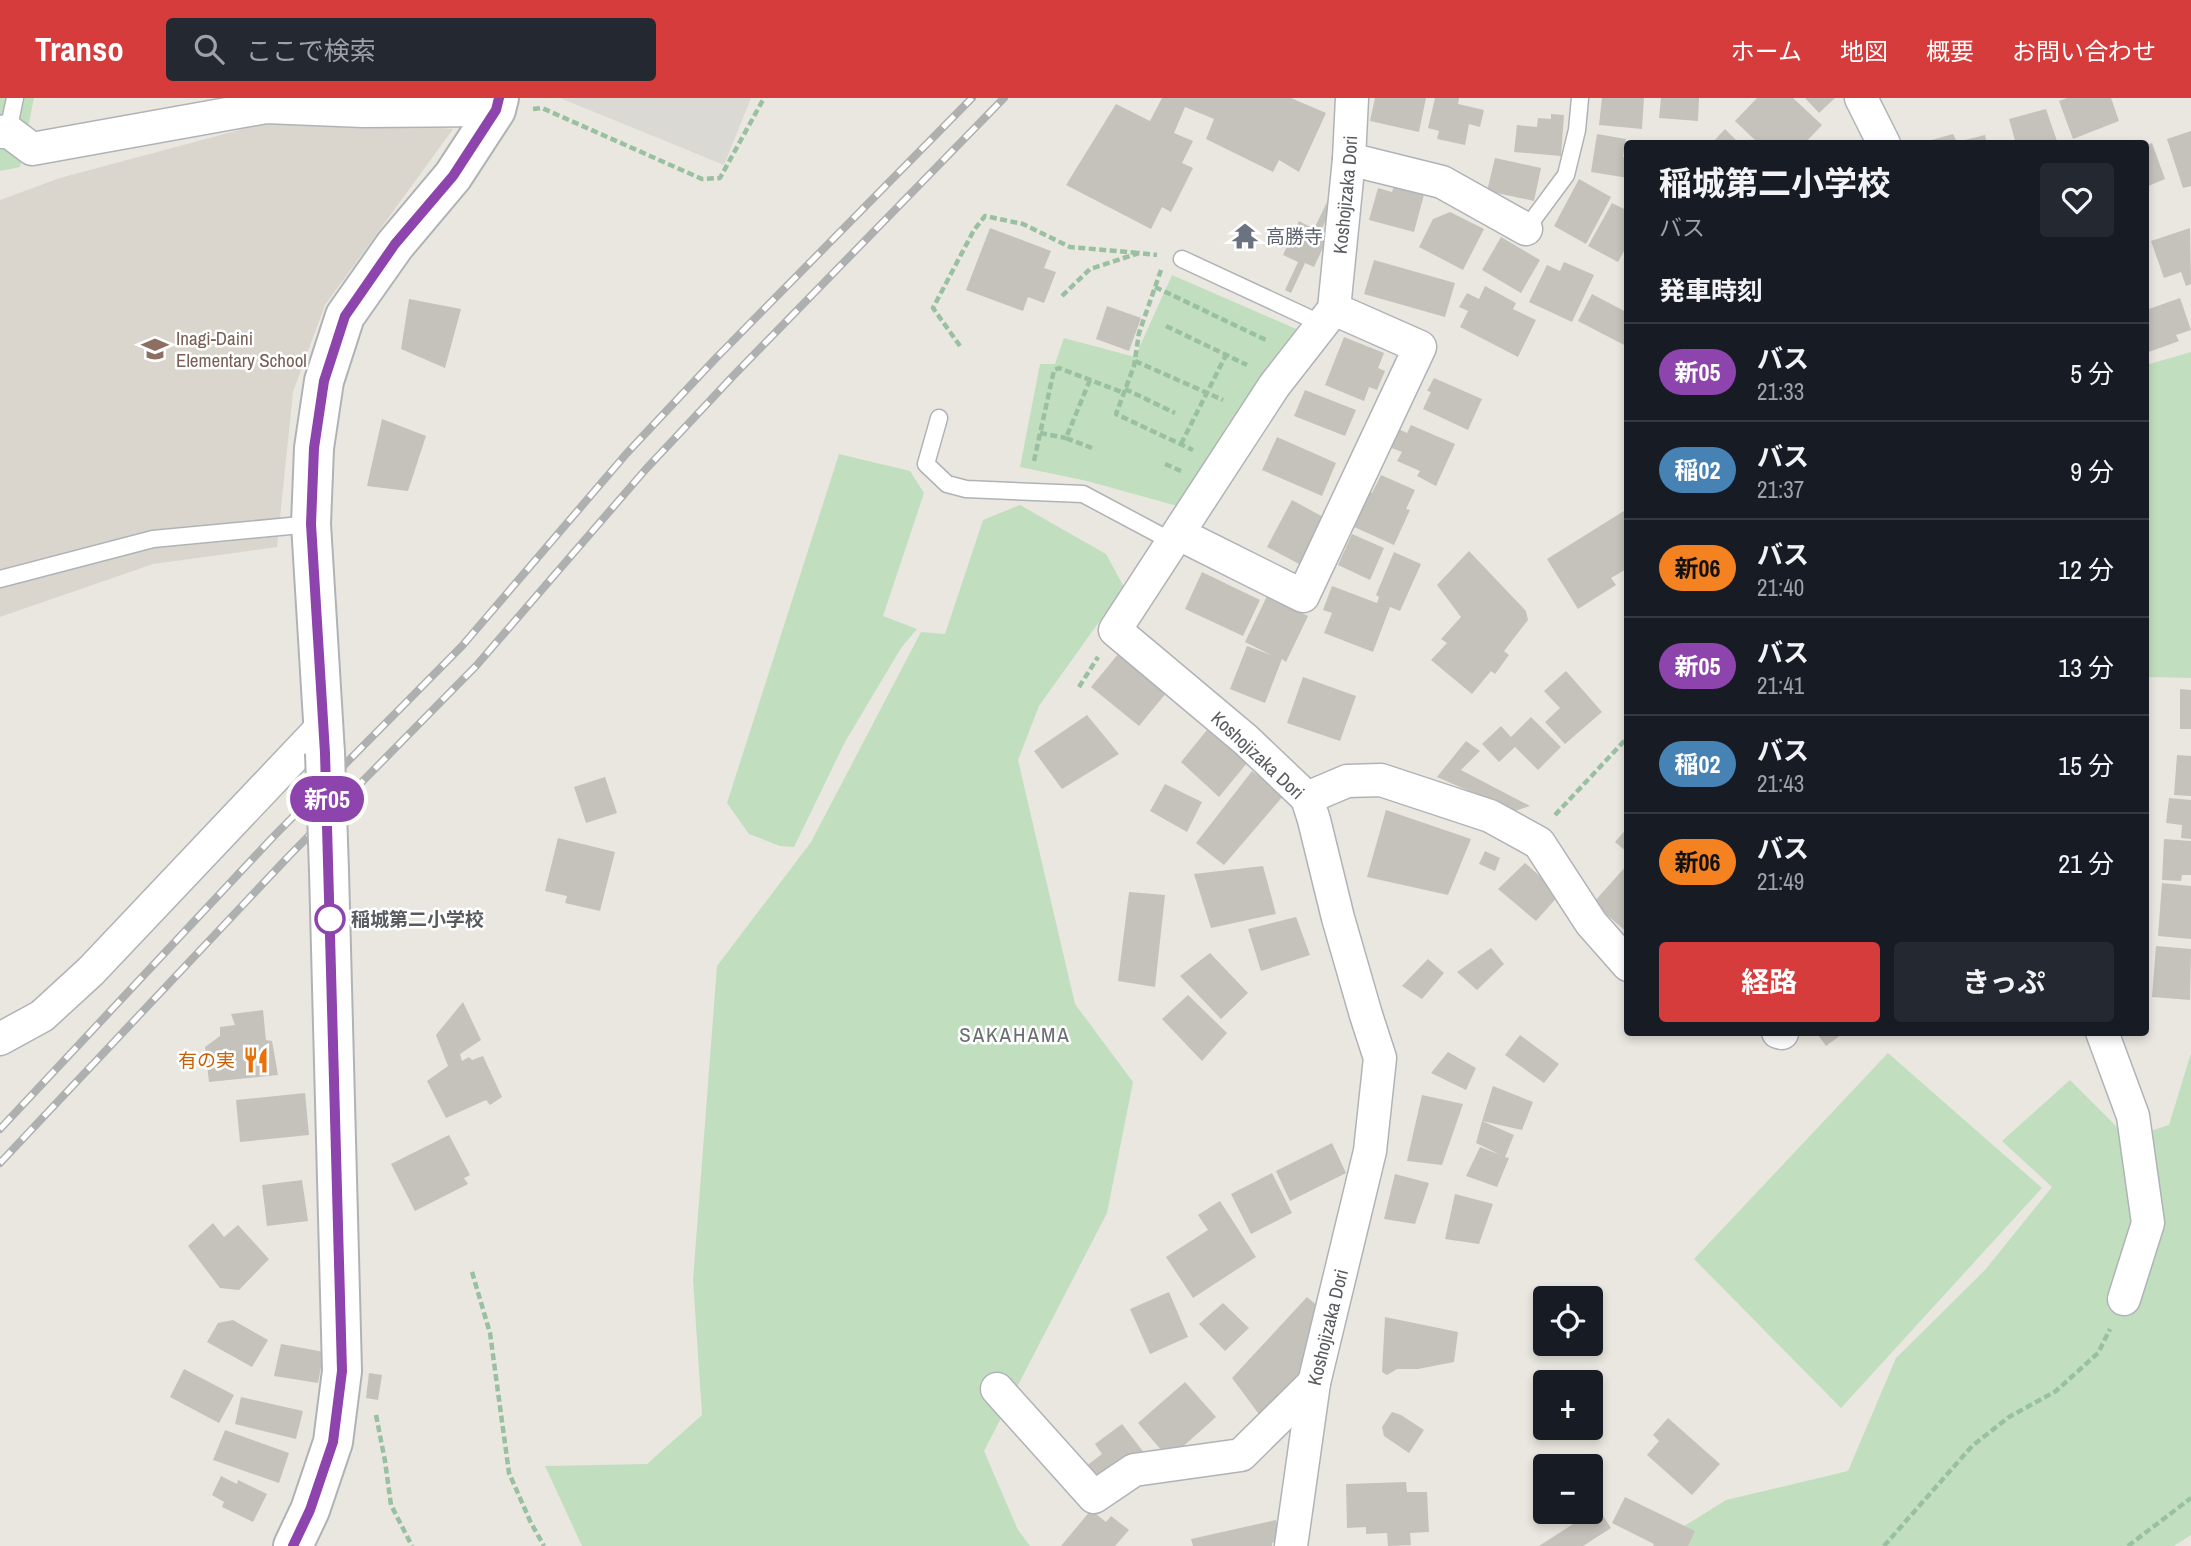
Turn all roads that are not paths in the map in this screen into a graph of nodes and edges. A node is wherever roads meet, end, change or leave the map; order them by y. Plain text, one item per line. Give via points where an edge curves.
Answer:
1 (15, 98) edge
2 (1352, 98) edge
3 (1580, 98) edge
4 (1861, 98) edge
5 (498, 104) edge
6 (4, 132) edge
7 (1882, 140) edge
8 (1349, 159) junction
9 (1526, 229) joint
10 (1182, 258) road end
11 (1328, 316) junction
12 (939, 418) dead end
13 (311, 524) junction
14 (1176, 538) junction
15 (0, 579) edge
16 (325, 739) junction
17 (1307, 798) junction
18 (1624, 960) edge
19 (2103, 1036) edge
20 (0, 1039) edge
21 (2124, 1299) road end
22 (1314, 1383) junction
23 (998, 1389) dead end
24 (293, 1546) edge
25 (1291, 1546) edge

1 - 6 lane
2 - 8 street, Koshojizaka Dori
3 - 9 lane via 1566,174
4 - 7 street
5 - 6 street via 363,111 266,107 32,149
5 - 13 street via 453,176 395,244 345,316 324,381 314,448
8 - 9 street via 1442,182
8 - 11 street, Koshojizaka Dori
10 - 11 lane
11 - 14 street, Koshojizaka Dori via 1274,386
11 - 14 street via 1420,347 1303,597
12 - 14 lane via 926,464 947,484 978,491 1083,495
13 - 15 lane via 153,539
13 - 16 street
14 - 17 street, Koshojizaka Dori via 1115,630
16 - 20 street via 91,971 42,1016
16 - 24 street, bridge via 342,1371 333,1442
17 - 18 street via 1347,780 1381,780 1490,816 1539,843 1591,923
17 - 22 street, Koshojizaka Dori via 1380,1058 1370,1151
19 - 21 street via 2133,1115 2148,1223
22 - 23 street via 1241,1455 1134,1470 1094,1497
22 - 25 street, Koshojizaka Dori

